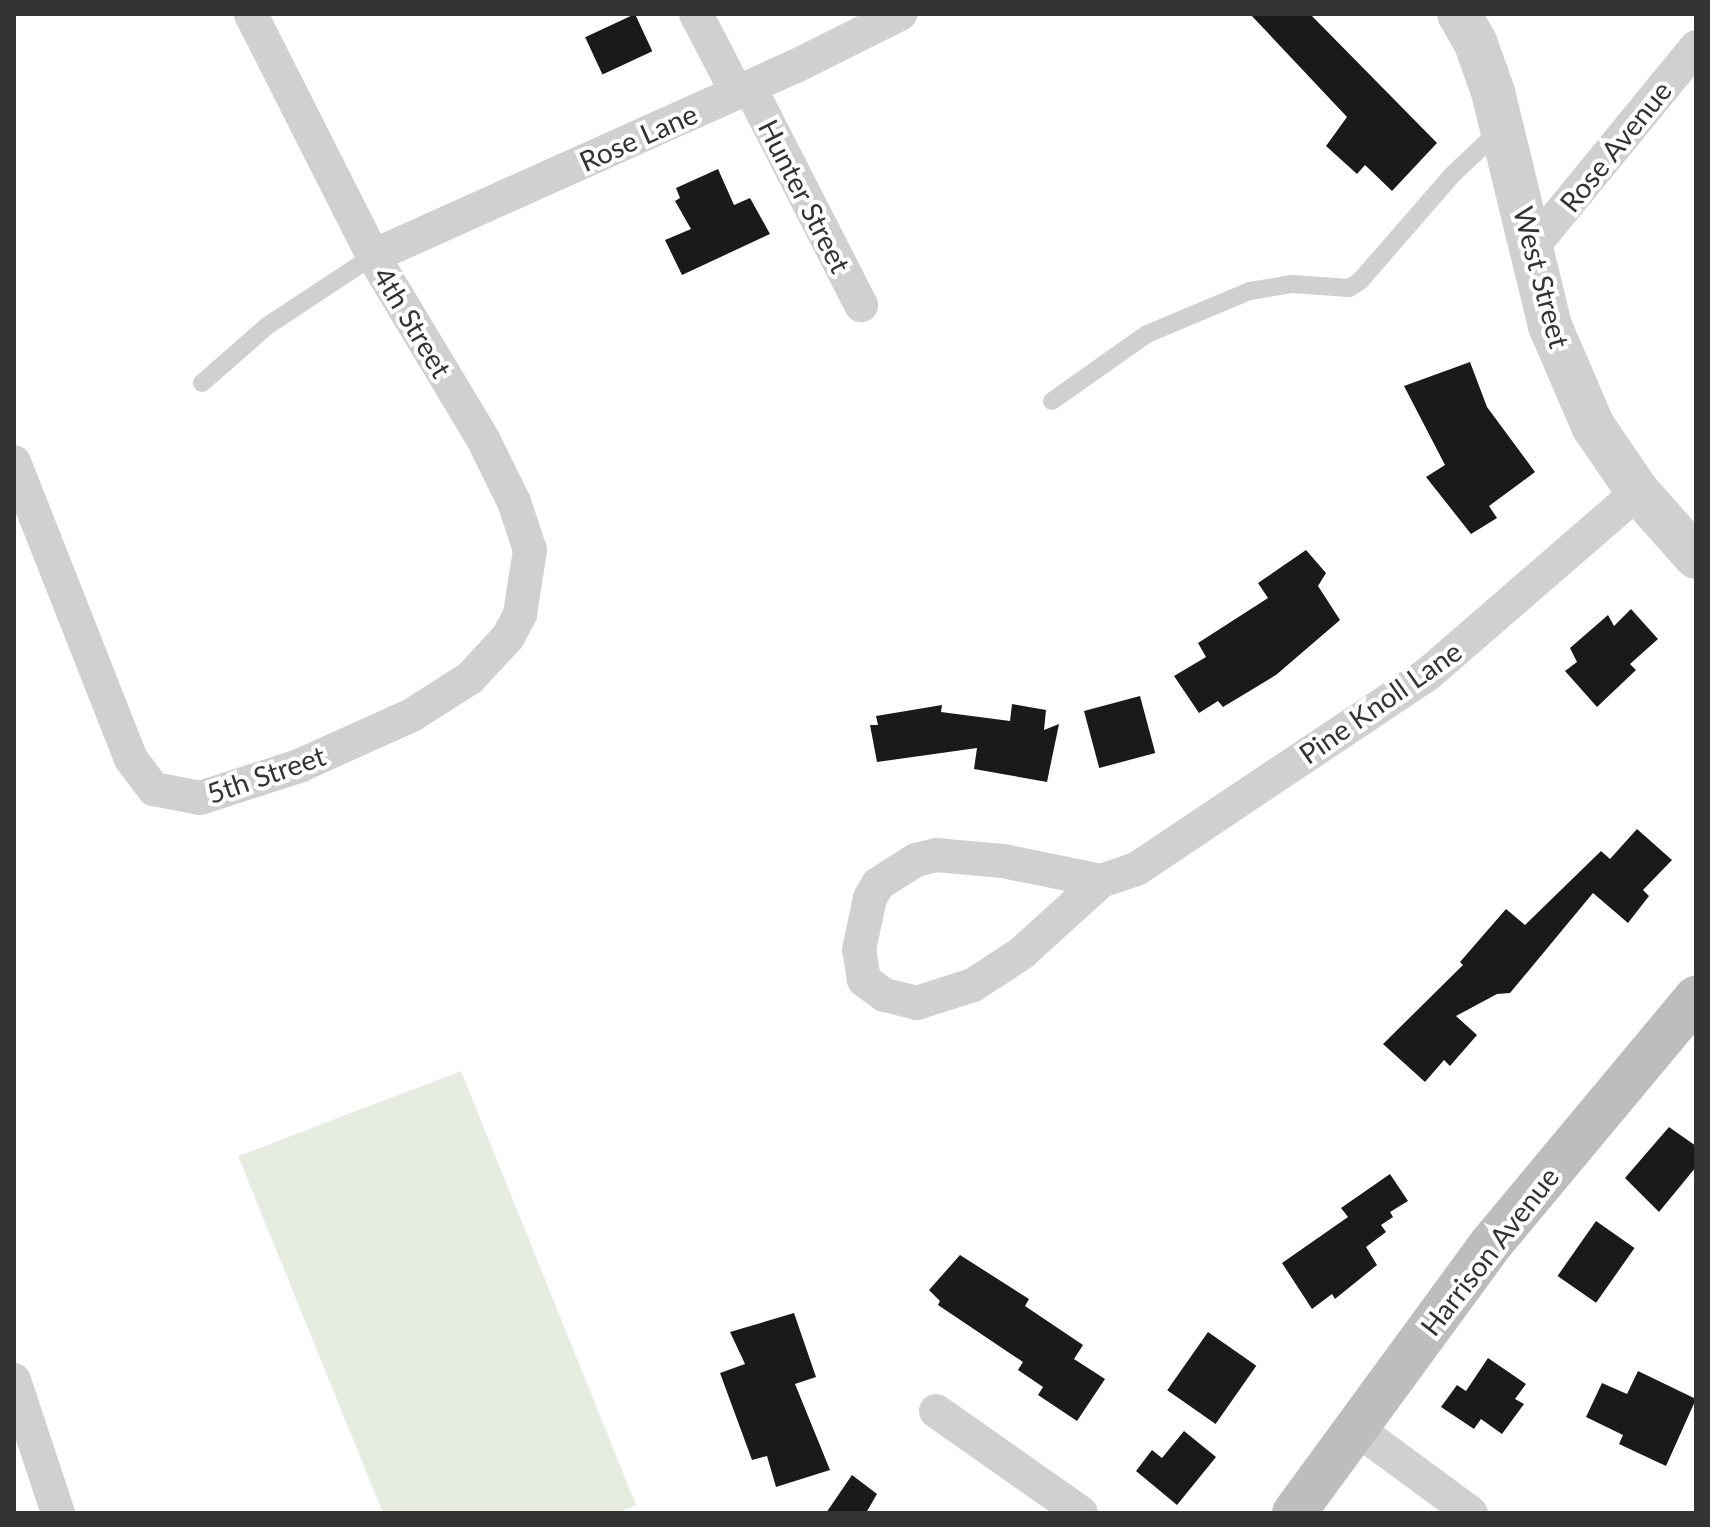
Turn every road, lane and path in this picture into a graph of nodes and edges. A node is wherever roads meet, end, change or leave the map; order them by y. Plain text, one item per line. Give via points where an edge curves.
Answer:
1 (251, 14) edge
2 (696, 14) edge
3 (900, 14) edge
4 (1459, 14) edge
5 (1696, 47) edge
6 (743, 90) junction
7 (1502, 128) junction
8 (1534, 245) junction
9 (373, 256) junction
10 (861, 305) dead end
11 (202, 383) dead end
12 (1052, 401) dead end
13 (14, 462) edge
14 (1638, 492) junction
15 (1696, 557) edge
16 (508, 637) joint
17 (1101, 881) junction
18 (1696, 998) edge
19 (14, 1380) edge
20 (936, 1411) dead end
21 (1354, 1427) junction
22 (58, 1513) edge
23 (1081, 1513) edge
24 (1294, 1513) edge
25 (1471, 1513) edge

1 - 9 street, 4th Street
2 - 6 street, Hunter Street
3 - 6 street, Rose Lane
4 - 7 street, West Street via 1476,44
5 - 8 street, Rose Avenue
6 - 9 street, Rose Lane
6 - 10 street, Hunter Street
7 - 8 street, West Street
7 - 12 lane via 1349,288 1292,284 1250,291 1147,334
8 - 14 street, West Street via 1550,326 1593,426
9 - 11 lane via 267,326
9 - 16 street, 4th Street via 483,439 514,502 530,550 520,614
13 - 16 street, 5th Street via 131,759 154,789 200,798 299,766 412,715 470,678
14 - 15 street, West Street
14 - 17 street, Pine Knoll Lane via 1429,673 1138,868
17 - 17 street, Pine Knoll Lane via 1003,861 936,855 916,860 878,884 870,898 859,950 864,980 884,995 917,1003 973,985 1022,953
18 - 21 main road, Harrison Avenue via 1490,1245
19 - 22 street
20 - 23 street
21 - 24 main road, Harrison Avenue
21 - 25 street

